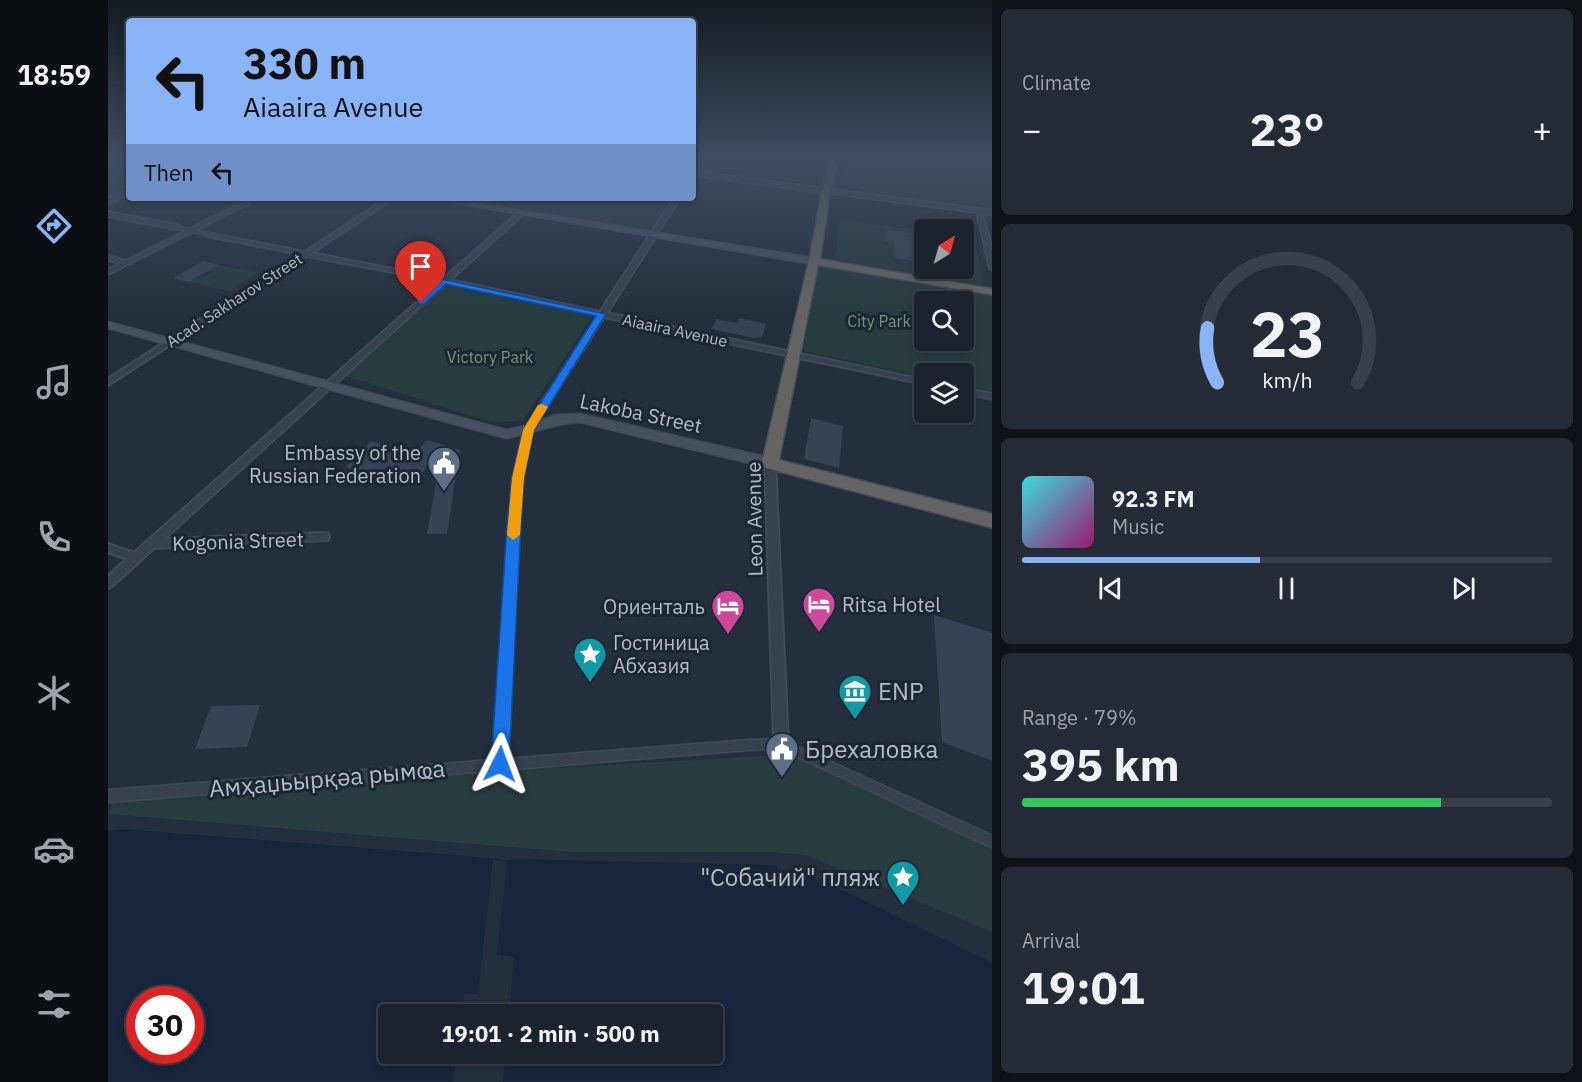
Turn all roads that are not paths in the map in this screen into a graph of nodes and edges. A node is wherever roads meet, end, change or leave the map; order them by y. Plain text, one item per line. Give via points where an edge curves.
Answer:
1 (233, 209) edge
2 (374, 209) edge
3 (500, 209) edge
4 (668, 209) edge
5 (823, 209) edge
6 (967, 209) edge
7 (979, 211) junction
8 (521, 213) junction
9 (992, 213) edge
10 (108, 214) edge
11 (176, 227) joint
12 (191, 230) junction
13 (208, 234) joint
14 (651, 234) junction
15 (306, 254) junction
16 (108, 258) edge
17 (813, 261) junction
18 (127, 263) junction
19 (992, 264) edge
20 (108, 272) edge
21 (434, 279) joint
22 (444, 281) junction
23 (992, 292) edge
24 (601, 314) junction
25 (108, 325) edge
26 (170, 342) junction
27 (793, 355) junction
28 (914, 380) edge
29 (108, 383) edge
30 (328, 386) junction
31 (974, 393) edge
32 (992, 397) edge
33 (528, 430) junction
34 (770, 463) junction
35 (992, 521) edge
36 (324, 537) dead end
37 (151, 544) junction
38 (108, 548) edge
39 (135, 558) junction
40 (108, 583) edge
41 (781, 744) junction
42 (500, 764) junction
43 (108, 796) edge
44 (992, 842) edge

1 - 12 street
2 - 15 street, Acad. Sakharov Street
3 - 8 main road
4 - 14 street
5 - 17 highway, Leon Avenue
6 - 7 street
7 - 9 street
7 - 19 street
8 - 14 main road
8 - 22 street
10 - 11 street, Aiaaira Avenue
11 - 12 street, Aiaaira Avenue
12 - 13 street, Aiaaira Avenue
12 - 18 street
13 - 15 street, Aiaaira Avenue
14 - 17 main road
14 - 24 street
15 - 21 street, Aiaaira Avenue
15 - 26 street, Acad. Sakharov Street
16 - 18 street
17 - 23 highway
17 - 27 highway, Leon Avenue
18 - 20 street
21 - 22 street, Aiaaira Avenue
22 - 24 street, Aiaaira Avenue
22 - 30 street
24 - 27 street, Aiaaira Avenue
24 - 33 street
25 - 26 main road, Lakoba Street
26 - 29 street, Acad. Sakharov Street
26 - 30 main road, Lakoba Street
27 - 28 street, Aiaaira Avenue
27 - 34 highway, Leon Avenue
30 - 33 main road, Lakoba Street via 506,434
30 - 37 street
31 - 32 street
33 - 34 main road, Lakoba Street via 556,419 580,418
33 - 42 street via 514,525
34 - 35 highway, Lakoba Street
34 - 41 street, Leon Avenue
36 - 37 street, Kogonia Street
37 - 39 street
38 - 39 street
39 - 40 street
41 - 42 street, Амҳаџьырқәа рымҩа
41 - 44 street, Амҳаџьырқәа рымҩа
42 - 43 street, Амҳаџьырқәа рымҩа

